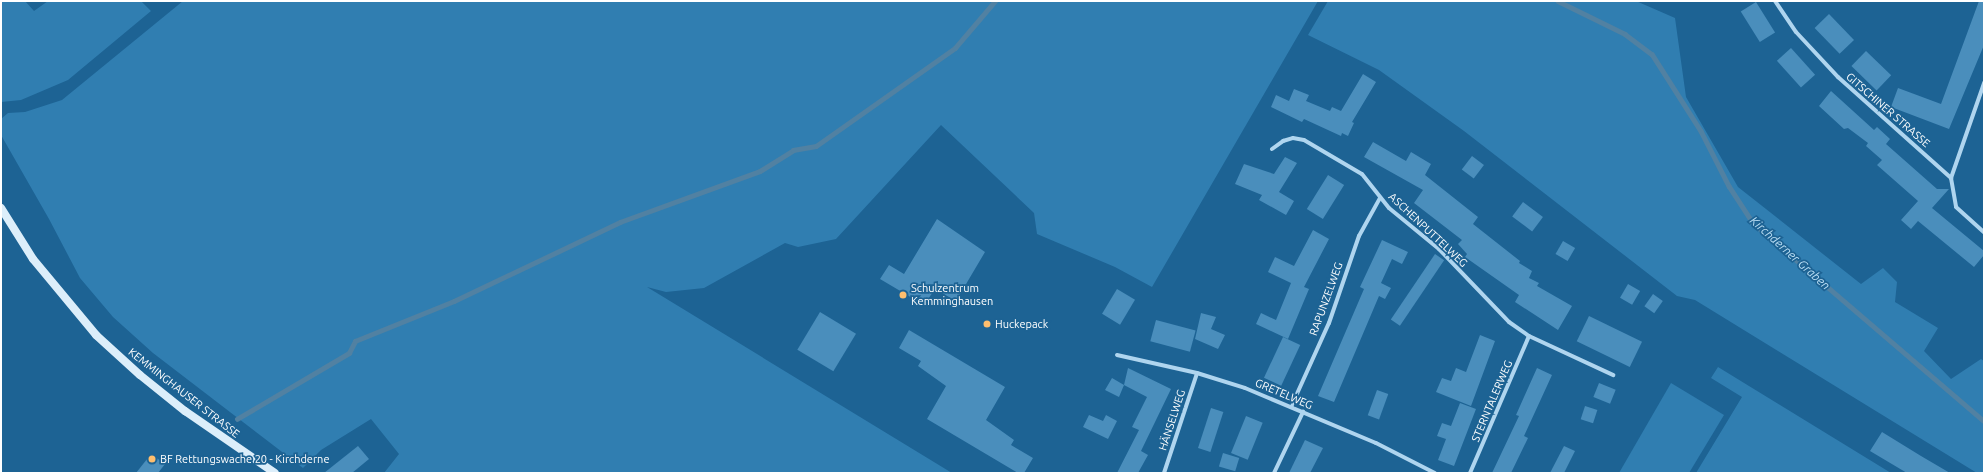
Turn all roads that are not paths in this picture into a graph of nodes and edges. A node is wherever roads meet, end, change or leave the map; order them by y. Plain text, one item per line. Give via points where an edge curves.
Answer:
1 (1775, 1) edge
2 (1984, 82) edge
3 (1272, 149) dead end
4 (1951, 178) junction
5 (1380, 198) junction
6 (1, 208) edge
7 (1984, 232) edge
8 (1529, 336) junction
9 (1117, 355) dead end
10 (1197, 373) junction
11 (1613, 374) dead end
12 (1291, 407) junction
13 (1303, 412) junction
14 (275, 473) edge
15 (1164, 473) edge
16 (1274, 473) edge
17 (1435, 473) edge
18 (1470, 473) edge

1 - 4 street, GITSCHINER STRASSE via 1796,32 1838,77
2 - 4 street
3 - 5 street, ASCHENPUTTELWEG via 1283,140 1304,140 1362,174
4 - 7 street via 1956,207
5 - 8 street, ASCHENPUTTELWEG via 1454,264 1509,322
5 - 12 street, RAPUNZELWEG via 1358,236 1329,323
6 - 14 main road, KEMMINGHAUSER STRASSE via 33,259 96,335 185,411
8 - 11 street, ASCHENPUTTELWEG
8 - 18 street, STERNTALERWEG
9 - 10 street, GRETELWEG
10 - 12 street, GRETELWEG via 1245,388
10 - 15 street, HÄNSELWEG
12 - 13 street, GRETELWEG
13 - 16 street
13 - 17 street, GRETELWEG via 1376,443

